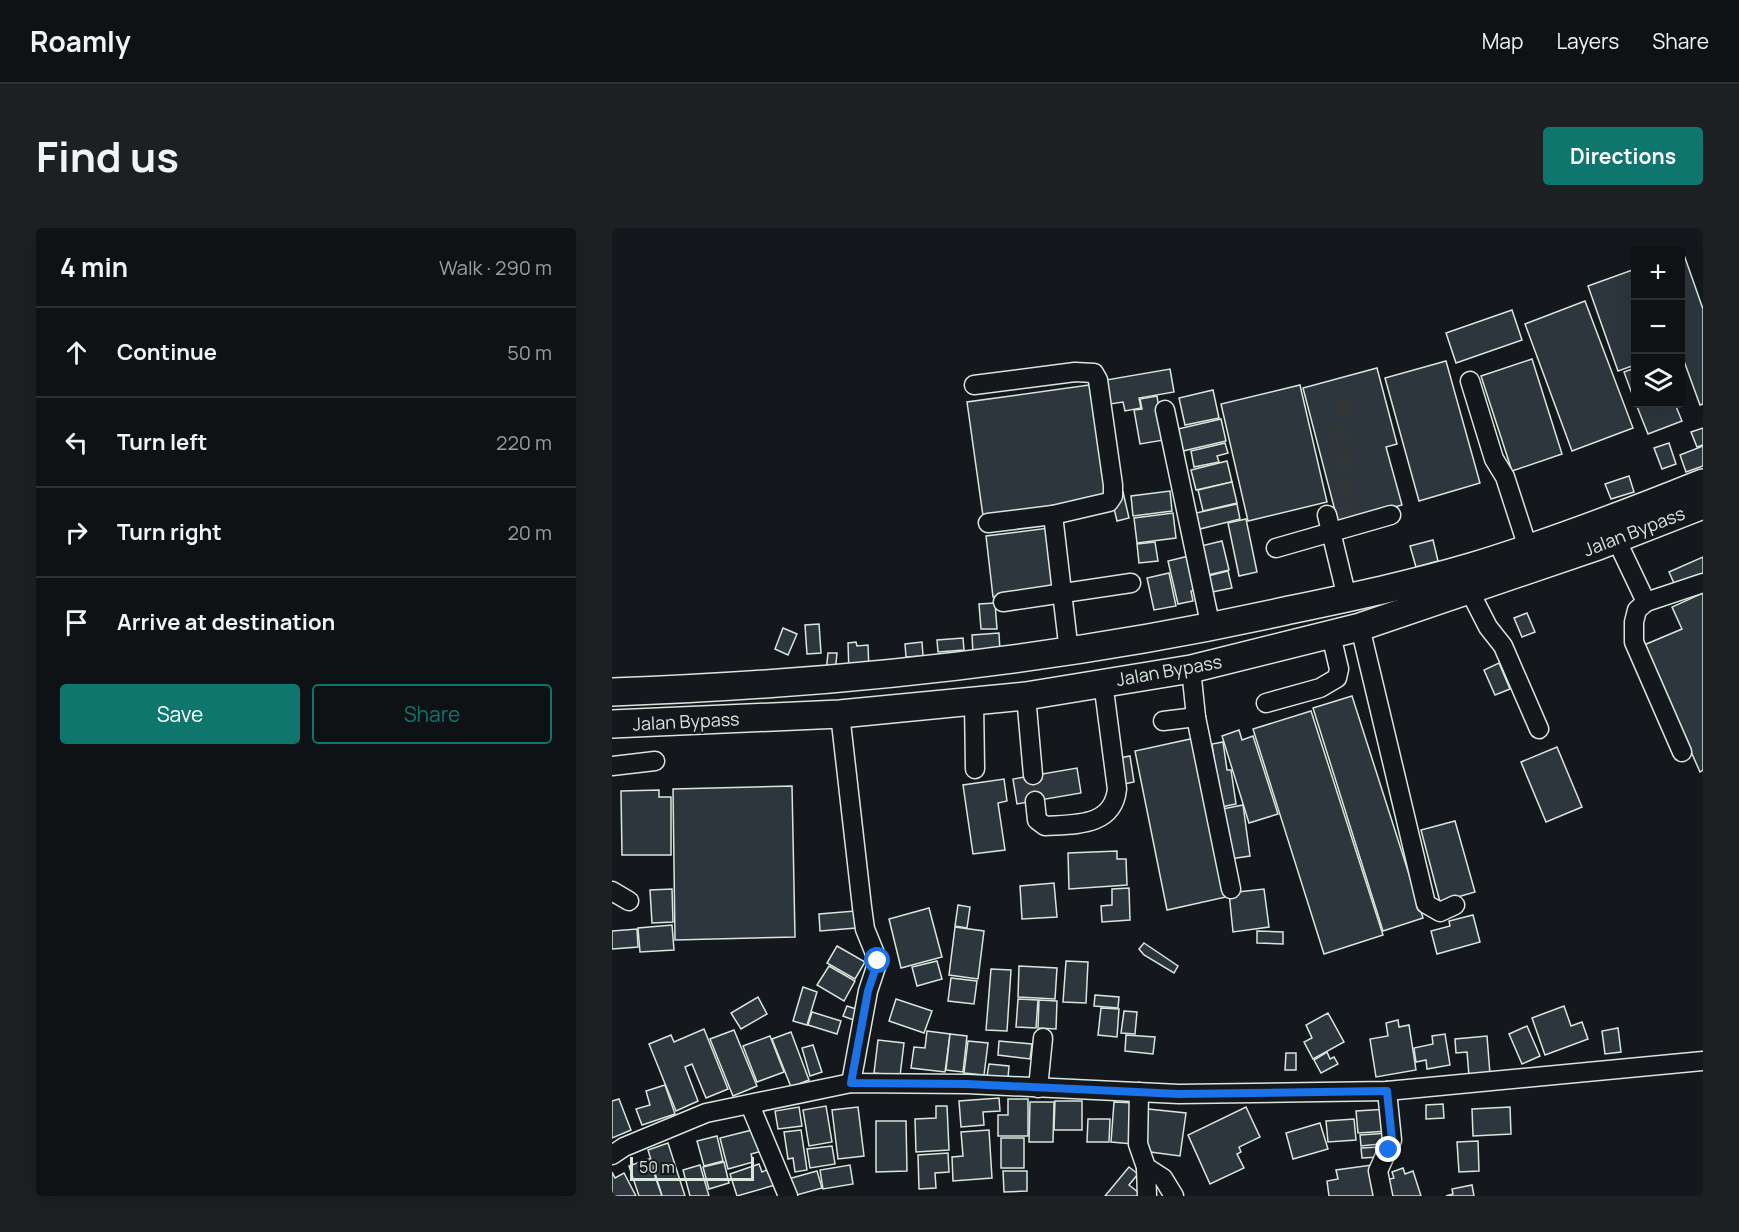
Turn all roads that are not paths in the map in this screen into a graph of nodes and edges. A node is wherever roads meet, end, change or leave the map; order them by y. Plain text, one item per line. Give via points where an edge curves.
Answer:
1 (1470, 381) dead end
2 (974, 385) dead end
3 (1166, 410) dead end
4 (1703, 483) edge
5 (1703, 505) edge
6 (1053, 515) junction
7 (1327, 515) tunnel mouth
8 (1390, 515) dead end
9 (988, 523) dead end
10 (1332, 534) junction
11 (1616, 539) junction
12 (1276, 548) dead end
13 (1528, 548) junction
14 (1131, 583) dead end
15 (1703, 583) edge
16 (1468, 588) junction
17 (1064, 594) junction
18 (1347, 598) junction
19 (1003, 602) dead end
20 (1646, 602) junction
21 (1360, 627) junction
22 (1211, 628) junction
23 (1331, 635) junction
24 (1070, 652) junction
25 (1191, 669) junction
26 (1103, 682) junction
27 (612, 692) edge
28 (1026, 696) junction
29 (974, 701) junction
30 (1266, 703) dead end
31 (840, 714) junction
32 (1196, 717) junction
33 (1163, 721) dead end
34 (612, 724) edge
35 (1539, 729) dead end
36 (1682, 752) dead end
37 (655, 761) dead end
38 (612, 766) edge
39 (975, 769) dead end
40 (1033, 775) tunnel mouth
41 (1035, 801) tunnel mouth
42 (1231, 889) dead end
43 (612, 891) edge
44 (629, 901) dead end
45 (1455, 905) dead end
46 (1043, 1038) dead end
47 (1703, 1061) edge
48 (851, 1083) junction
49 (1038, 1088) junction
50 (1387, 1091) junction
51 (1139, 1092) junction
52 (750, 1104) junction
53 (612, 1155) edge
54 (1146, 1167) junction
55 (788, 1196) edge
56 (1147, 1196) edge
57 (1174, 1196) edge
58 (1383, 1196) edge

1 - 13 street
2 - 6 street via 1090,371 1097,377 1113,496 1109,502
3 - 22 street
4 - 13 highway, Jalan Bypass via 1591,528
5 - 11 highway, Jalan Bypass
6 - 9 street
6 - 17 street
7 - 10 street
8 - 10 street via 1350,523
10 - 12 street
10 - 18 street
11 - 16 highway, Jalan Bypass
11 - 20 street
13 - 18 highway, Jalan Bypass via 1468,568
14 - 17 street
15 - 20 street
16 - 21 highway, Jalan Bypass
16 - 35 street via 1488,627 1503,646
17 - 19 street
17 - 24 street
18 - 22 highway, Jalan Bypass
20 - 36 street via 1637,610 1634,642
21 - 23 highway, Jalan Bypass
21 - 45 street via 1426,904 1440,912
22 - 24 highway, Jalan Bypass
23 - 25 highway, Jalan Bypass
23 - 30 street via 1339,669 1337,678 1320,688
24 - 27 highway, Jalan Bypass via 853,678
25 - 26 highway, Jalan Bypass
25 - 32 street
26 - 28 highway, Jalan Bypass
26 - 41 street via 1116,802 1109,812 1091,821 1045,826 1037,820
28 - 29 highway, Jalan Bypass
28 - 40 street
29 - 31 highway, Jalan Bypass
29 - 39 street
31 - 34 highway, Jalan Bypass
31 - 48 street via 865,929 878,961 868,991
32 - 33 street
32 - 42 street
37 - 38 street
43 - 44 street
46 - 49 street
47 - 50 street
48 - 49 street
48 - 52 street
49 - 51 street
50 - 51 street
50 - 58 street via 1392,1140 1378,1171
51 - 54 street via 1138,1144
52 - 53 street via 706,1113
52 - 55 street
54 - 56 street
54 - 57 street via 1163,1178

